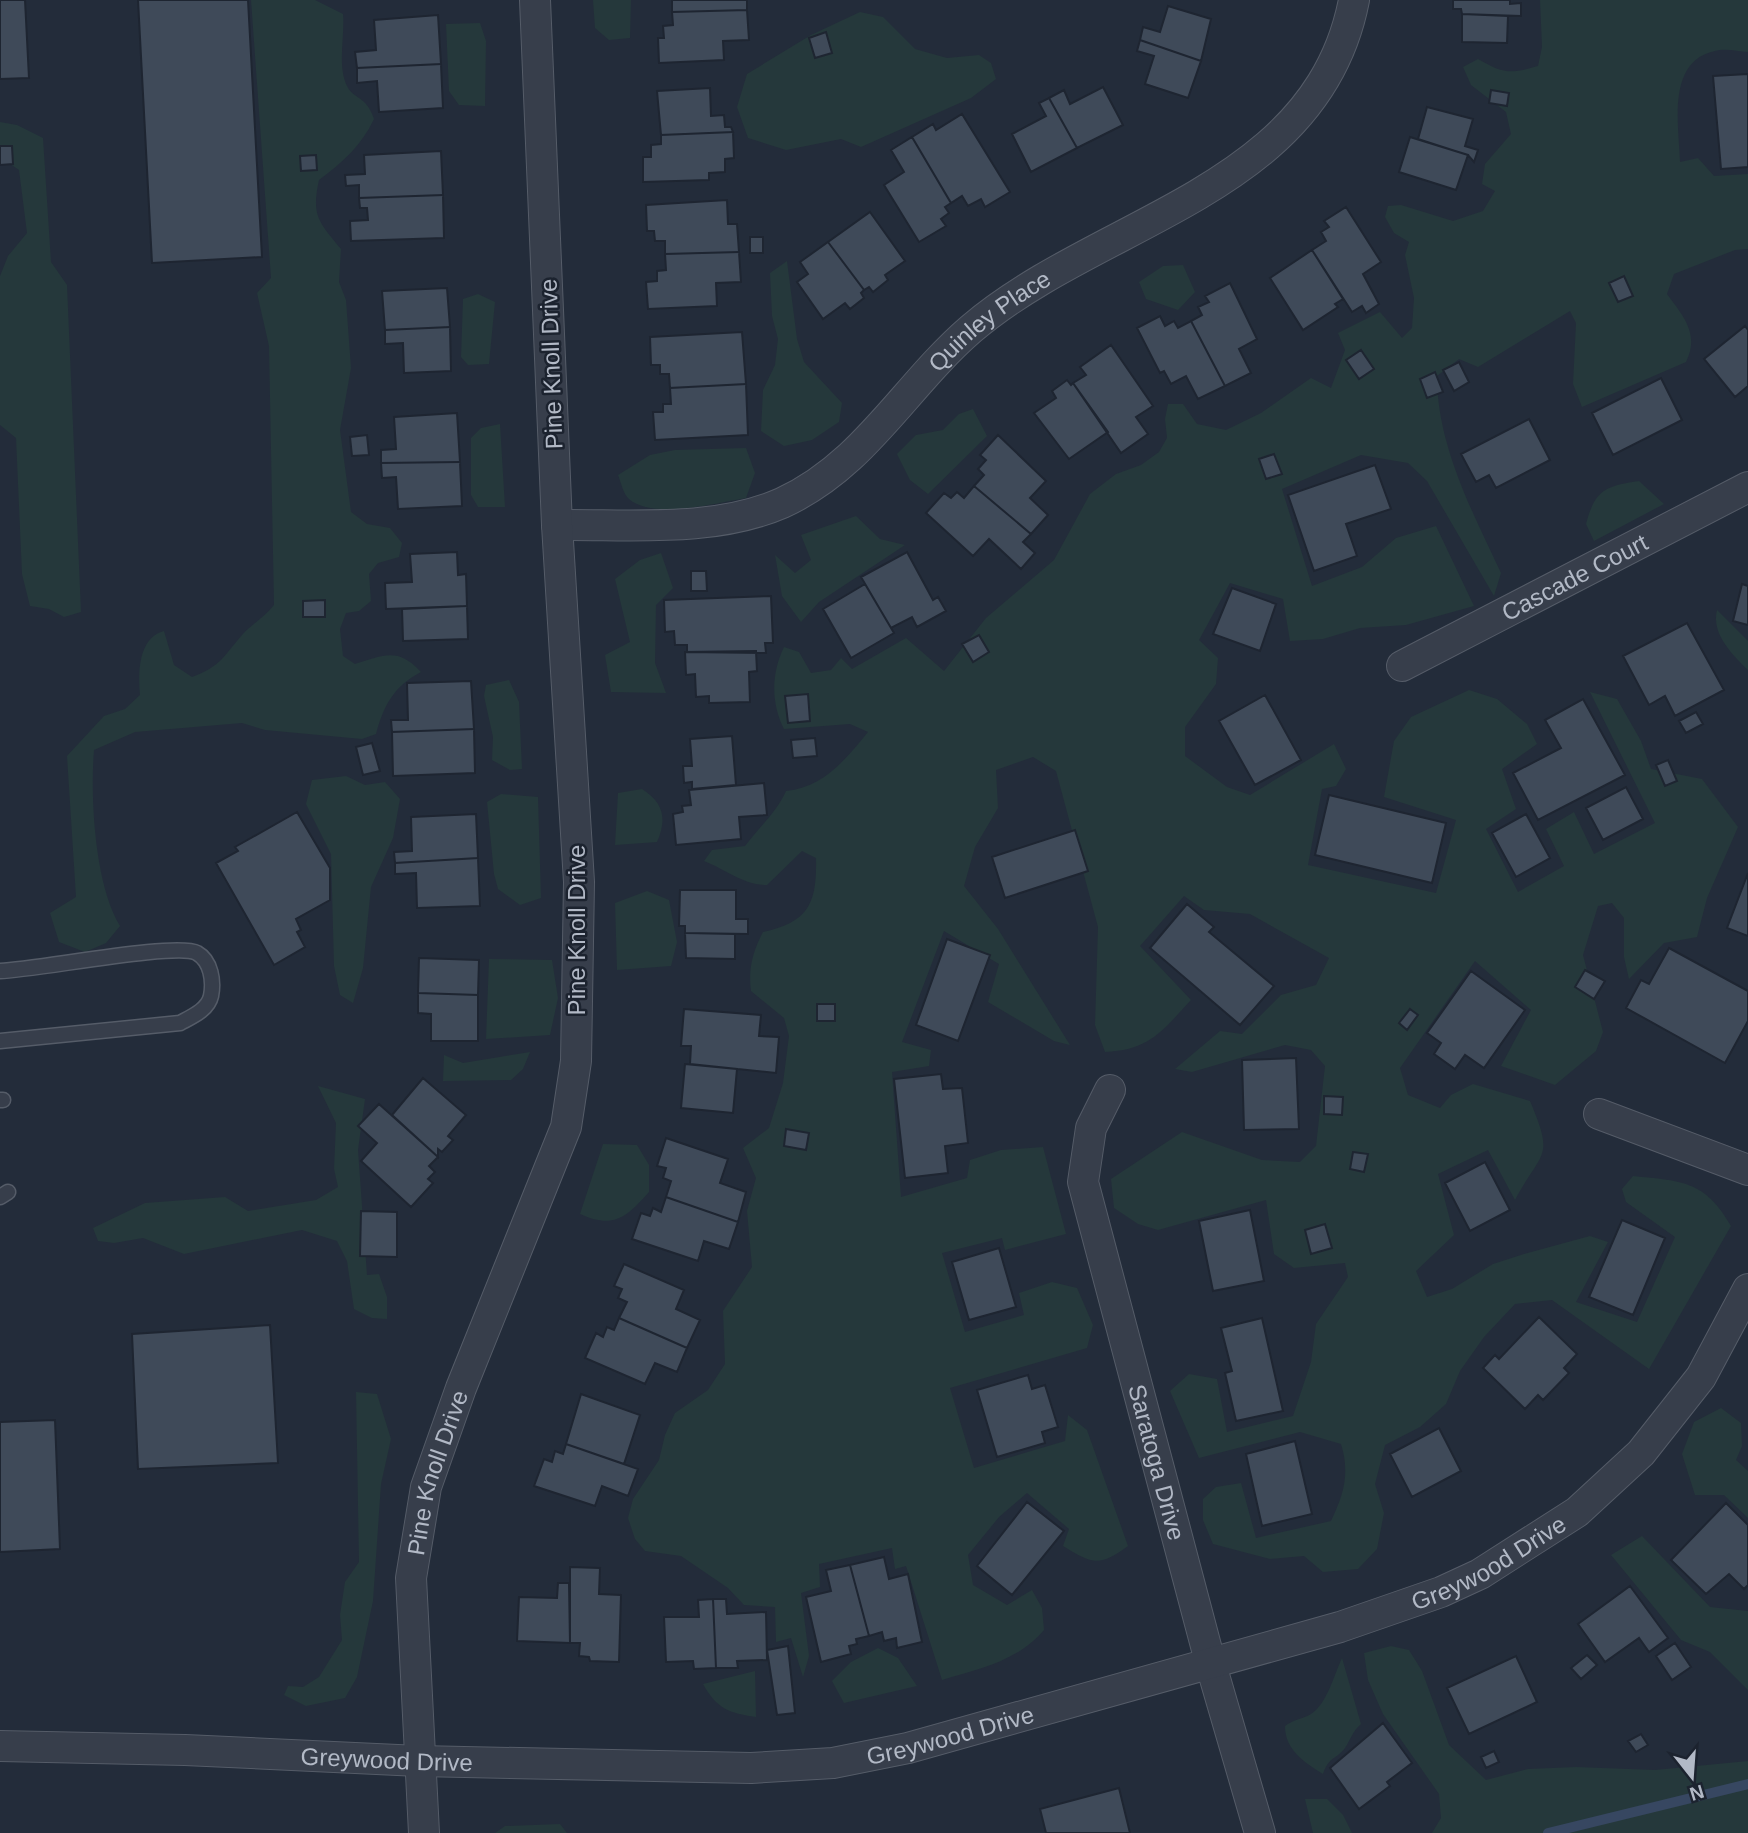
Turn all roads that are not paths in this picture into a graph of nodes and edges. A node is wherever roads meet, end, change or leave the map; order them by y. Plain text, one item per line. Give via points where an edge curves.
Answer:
1 (535, 0) edge
2 (1354, 0) edge
3 (1748, 487) edge
4 (557, 526) junction
5 (1402, 666) dead end
6 (0, 971) edge
7 (0, 1041) edge
8 (1110, 1090) dead end
9 (1599, 1115) dead end
10 (1748, 1170) edge
11 (1748, 1289) edge
12 (1211, 1665) junction
13 (0, 1746) edge
14 (419, 1761) junction
15 (424, 1833) edge
16 (1260, 1833) edge

1 - 4 street, Pine Knoll Drive
2 - 4 street, Quinley Place via 1349,31 1325,83 1297,120 1254,160 1033,285 971,329 825,480 752,515 695,523
3 - 5 street, Cascade Court
4 - 14 street, Pine Knoll Drive via 579,882 576,1061 566,1127 426,1487 411,1578
6 - 7 lane via 158,950 194,951 205,959 211,975 211,999 198,1014 180,1023
8 - 12 street, Saratoga Drive via 1091,1128 1083,1182
9 - 10 street
11 - 12 street, Greywood Drive via 1701,1377 1641,1453 1577,1512 1480,1574 1441,1592
12 - 14 street, Greywood Drive via 908,1748 833,1763 751,1768
12 - 16 street, Saratoga Drive
13 - 14 street, Greywood Drive
14 - 15 street, Pine Knoll Drive

